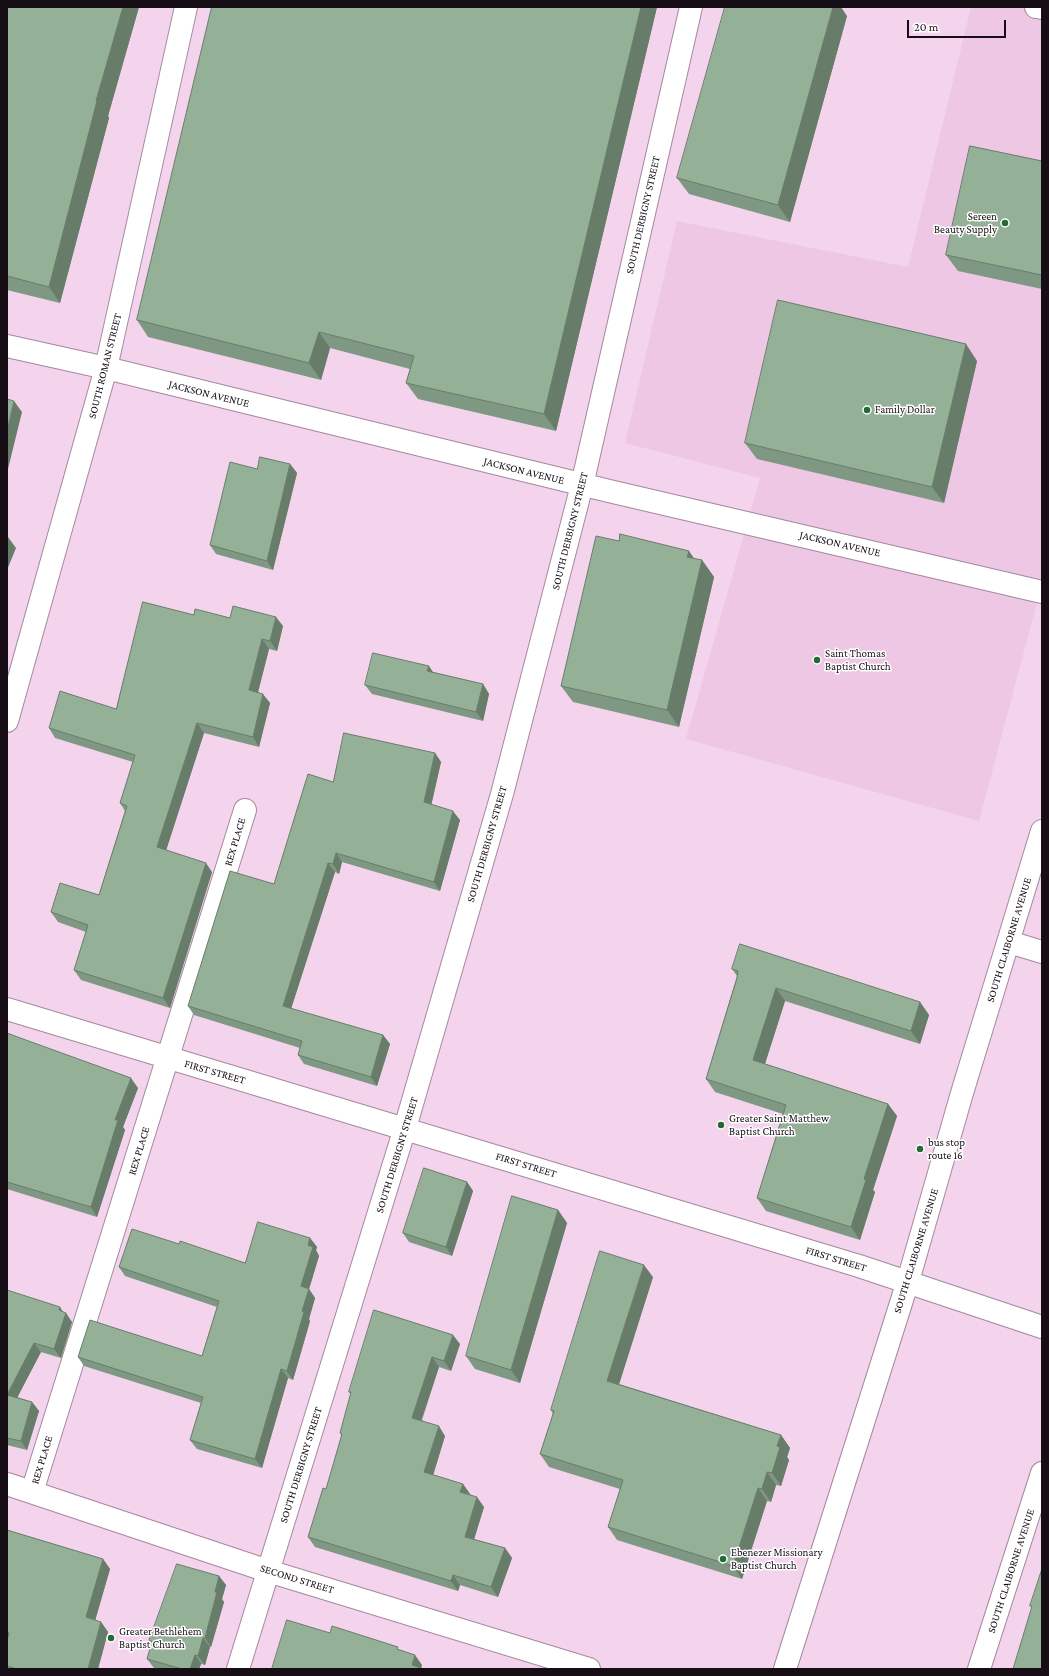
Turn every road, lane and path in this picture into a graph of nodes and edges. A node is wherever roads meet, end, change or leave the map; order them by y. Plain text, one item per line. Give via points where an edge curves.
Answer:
1 (186, 7) edge
2 (691, 7) edge
3 (1036, 7) edge
4 (1042, 8) edge
5 (7, 346) edge
6 (106, 368) junction
7 (582, 485) junction
8 (1042, 592) edge
9 (7, 721) edge
10 (245, 810) dead end
11 (1042, 831) edge
12 (1008, 942) junction
13 (1042, 952) edge
14 (7, 1010) edge
15 (168, 1058) junction
16 (405, 1128) junction
17 (908, 1281) junction
18 (1042, 1327) edge
19 (1042, 1473) edge
20 (7, 1484) edge
21 (32, 1492) junction
22 (268, 1571) junction
23 (238, 1669) edge
24 (589, 1669) edge
25 (785, 1669) edge
26 (979, 1669) edge

1 - 6 street, SOUTH ROMAN STREET
2 - 7 street, SOUTH DERBIGNY STREET
3 - 4 street
5 - 6 street, JACKSON AVENUE
6 - 7 street, JACKSON AVENUE
6 - 9 street, SOUTH ROMAN STREET
7 - 8 street, JACKSON AVENUE
7 - 16 street, SOUTH DERBIGNY STREET via 502,794
10 - 15 street, REX PLACE
11 - 12 street, SOUTH CLAIBORNE AVENUE
12 - 13 street
12 - 17 street, SOUTH CLAIBORNE AVENUE
14 - 15 street, FIRST STREET
15 - 16 street, FIRST STREET
15 - 21 street, REX PLACE
16 - 17 street, FIRST STREET
16 - 22 street, SOUTH DERBIGNY STREET
17 - 18 street, FIRST STREET
17 - 25 street, SOUTH CLAIBORNE AVENUE
19 - 26 street, SOUTH CLAIBORNE AVENUE
20 - 21 street, SECOND STREET
21 - 22 street, SECOND STREET
22 - 23 street, SOUTH DERBIGNY STREET
22 - 24 street, SECOND STREET

